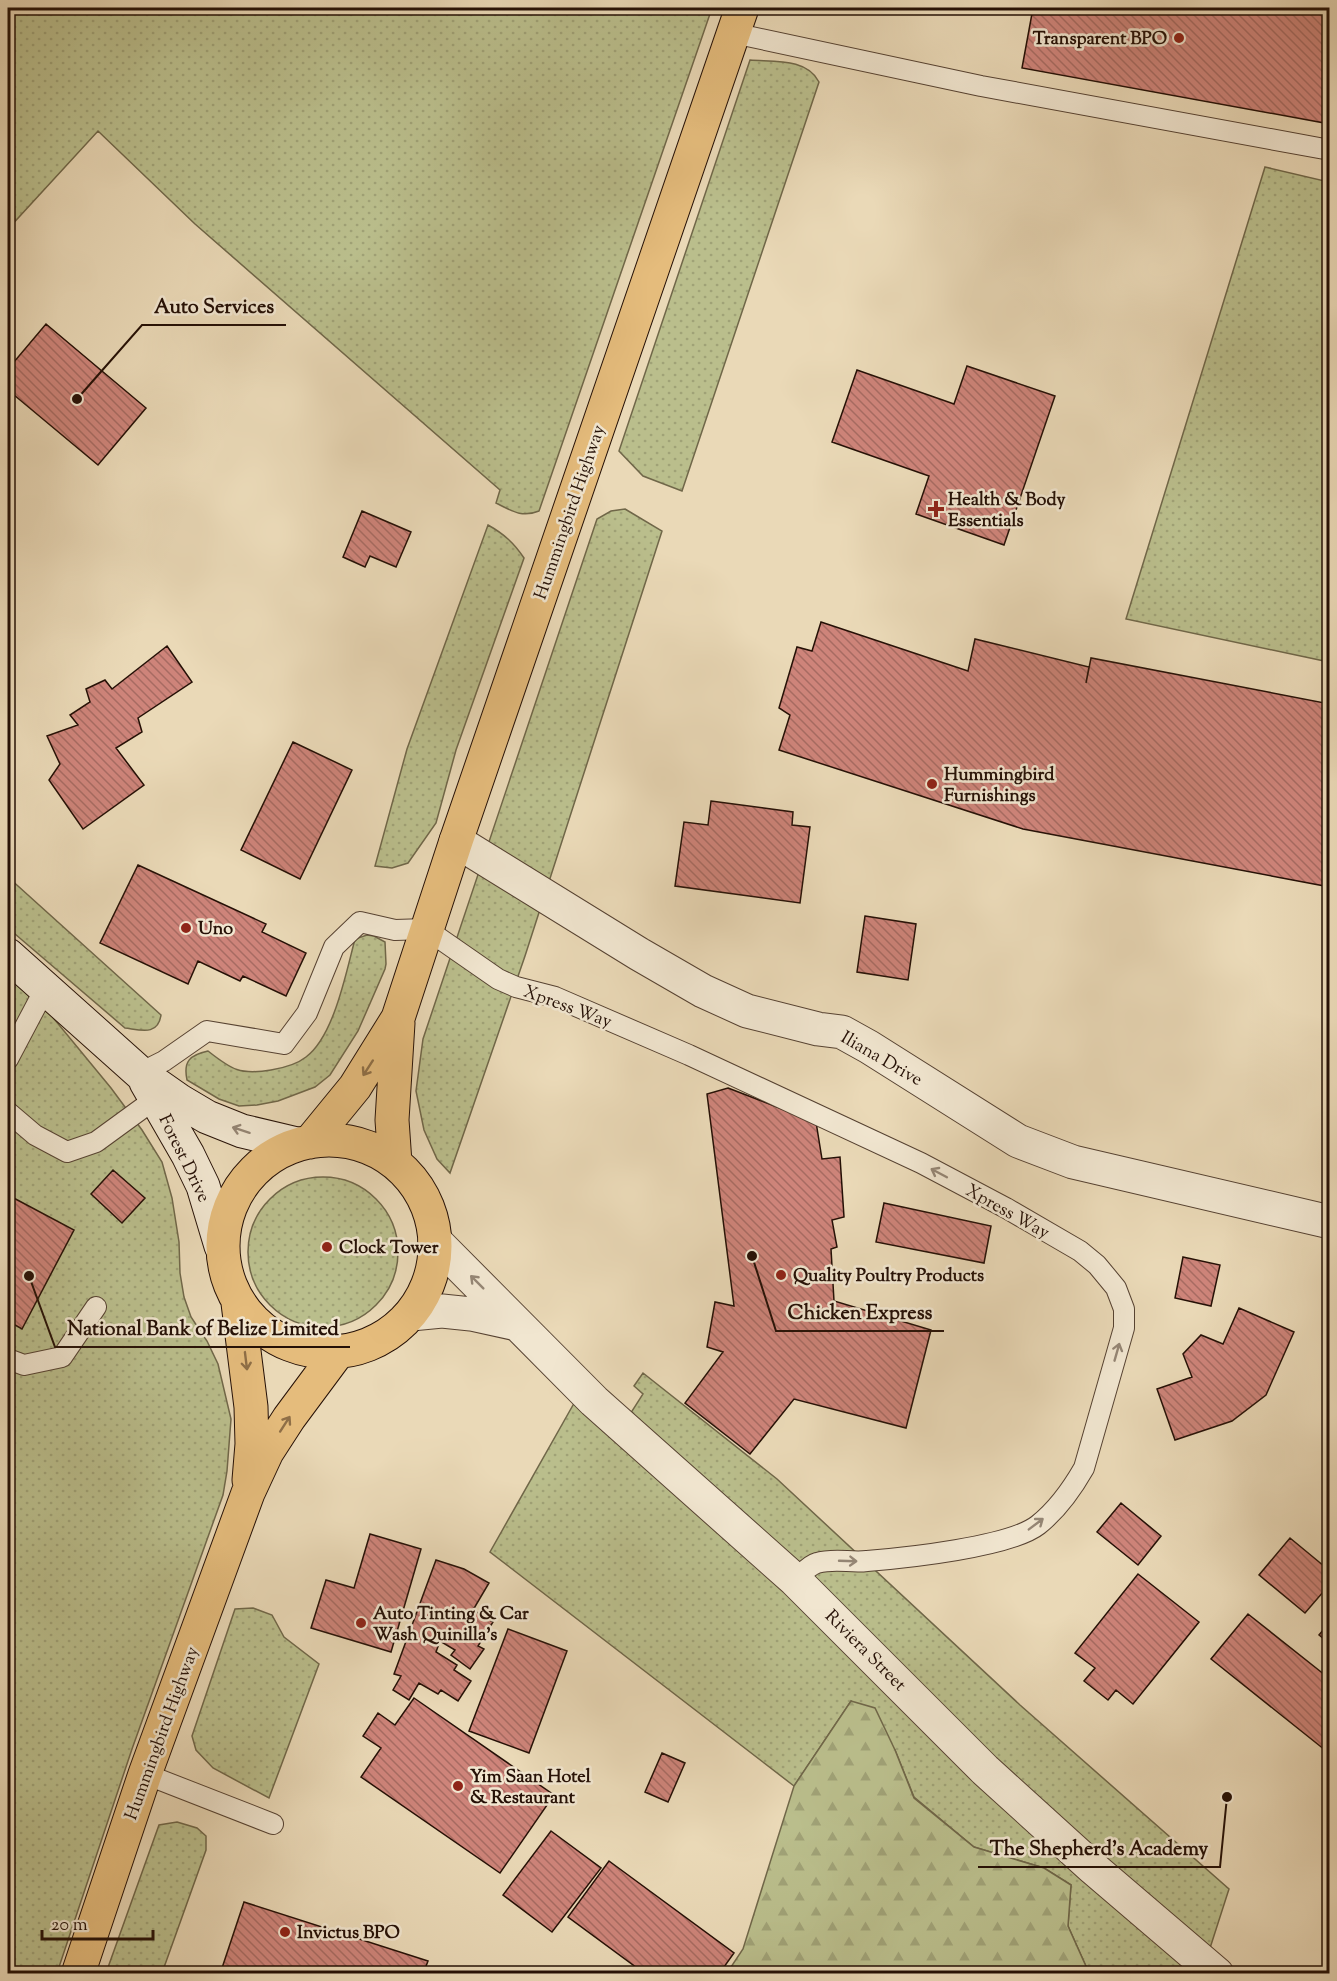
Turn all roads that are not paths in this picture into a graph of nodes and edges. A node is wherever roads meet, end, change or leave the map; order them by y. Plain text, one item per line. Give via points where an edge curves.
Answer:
1 (738, 20) edge
2 (1329, 150) edge
3 (456, 841) junction
4 (426, 929) junction
5 (8, 955) edge
6 (45, 988) junction
7 (398, 1018) junction
8 (8, 1059) edge
9 (148, 1086) junction
10 (8, 1112) edge
11 (304, 1143) junction
12 (395, 1163) junction
13 (1329, 1222) edge
14 (435, 1241) junction
15 (221, 1246) junction
16 (238, 1303) junction
17 (96, 1307) dead end
18 (411, 1314) junction
19 (517, 1324) junction
20 (338, 1352) junction
21 (8, 1359) edge
22 (248, 1494) junction
23 (795, 1580) junction
24 (145, 1774) junction
25 (273, 1824) dead end
26 (78, 1974) edge
27 (1217, 1974) edge

1 - 2 lane via 981,86
1 - 3 main road, Hummingbird Highway
3 - 4 main road, Hummingbird Highway
3 - 13 street, Iliana Drive via 703,991 747,1011 842,1032 1018,1141 1072,1162
4 - 7 main road, Hummingbird Highway
4 - 9 lane via 395,930 360,922 334,946 308,1013 284,1044 207,1031 164,1061
23 -> 4 lane, Xpress Way via 815,1563 864,1562 966,1548 1012,1538 1037,1526 1073,1488 1084,1468 1124,1328 1124,1309 1116,1288 1080,1251 964,1185 689,1055 555,997 498,979
5 - 6 street, Forest Drive
6 - 8 lane
6 - 9 street, Forest Drive
7 -> 11 main road, Hummingbird Highway via 355,1088
7 - 12 main road, Hummingbird Highway via 392,1120
9 - 10 lane via 96,1142 67,1152 35,1135
11 -> 9 street, Forest Drive via 242,1131
9 - 15 street, Forest Drive via 203,1186
11 - 12 main road via 331,1140 365,1146
11 - 15 main road via 267,1159 242,1182 227,1212
12 - 14 main road via 416,1185 429,1211
14 - 18 main road via 425,1292
19 -> 14 street, Riviera Street
15 - 16 main road via 226,1275
16 - 20 main road via 257,1325 281,1342 309,1350
16 -> 22 main road, Hummingbird Highway via 251,1407
17 - 21 lane via 62,1357 24,1365
18 - 19 street via 442,1311
18 - 20 main road via 391,1333 366,1346
19 - 23 street, Riviera Street via 594,1401
22 -> 20 main road, Hummingbird Highway via 267,1452
22 - 24 main road, Hummingbird Highway
23 - 27 street, Riviera Street via 985,1770
24 - 25 lane
24 - 26 main road, Hummingbird Highway

